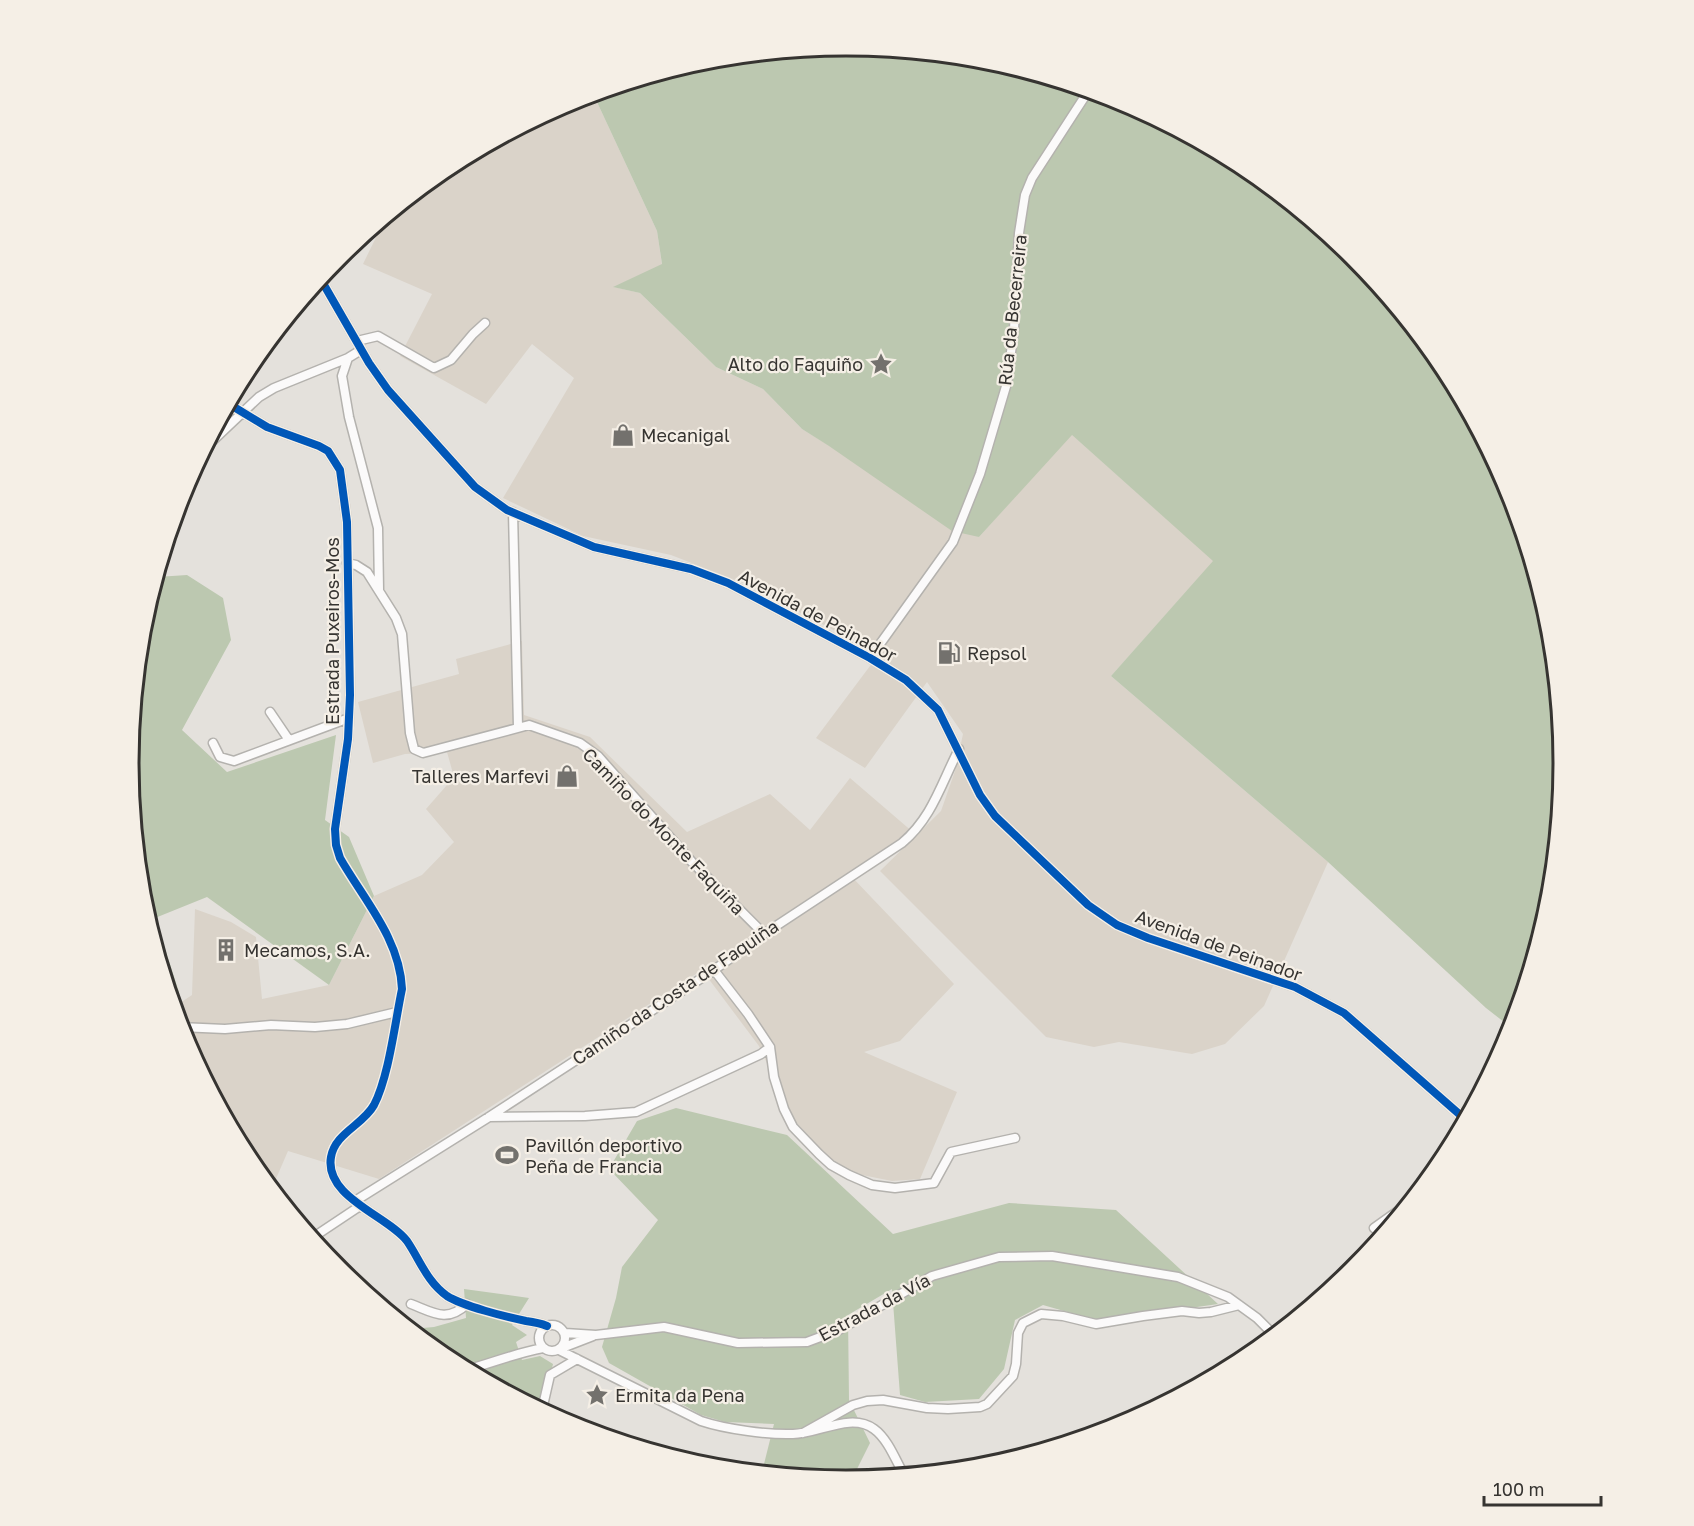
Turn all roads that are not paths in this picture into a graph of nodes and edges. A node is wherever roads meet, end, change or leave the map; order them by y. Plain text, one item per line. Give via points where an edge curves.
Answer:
1 (1085, 97) edge
2 (325, 286) edge
3 (485, 323) dead end
4 (357, 341) junction
5 (362, 350) junction
6 (348, 358) junction
7 (235, 408) edge
8 (243, 413) junction
9 (221, 433) edge
10 (513, 512) junction
11 (347, 563) junction
12 (379, 591) junction
13 (870, 658) junction
14 (270, 712) dead end
15 (349, 718) junction
16 (518, 727) junction
17 (289, 740) junction
18 (213, 743) dead end
19 (959, 749) junction
20 (764, 934) junction
21 (714, 970) junction
22 (397, 1011) junction
23 (191, 1027) edge
24 (770, 1047) junction
25 (1461, 1115) edge
26 (489, 1117) junction
27 (1015, 1138) dead end
28 (357, 1204) junction
29 (1388, 1218) edge
30 (1374, 1228) dead end
31 (319, 1233) edge
32 (411, 1304) dead end
33 (467, 1304) junction
34 (1239, 1305) junction
35 (545, 1328) junction
36 (1269, 1330) edge
37 (565, 1333) junction
38 (596, 1335) junction
39 (541, 1344) junction
40 (561, 1349) junction
41 (577, 1359) junction
42 (479, 1367) edge
43 (544, 1402) edge
44 (803, 1433) junction
45 (900, 1468) edge

1 - 13 street, Rúa da Becerreira via 1025,195 1007,383 980,474 953,542
2 - 4 street, Avenida de Peinador
3 - 4 street via 451,360 434,368 378,336
4 - 5 street, Avenida de Peinador
5 - 6 street
5 - 10 street, Avenida de Peinador via 388,390 443,453 475,487
6 - 8 street via 274,388
6 - 12 street via 342,376 378,528
7 - 8 street, Estrada Puxeiros-Mos
8 - 9 street
8 - 11 street, Estrada Puxeiros-Mos via 284,434 320,446 335,460 344,488
10 - 13 street, Avenida de Peinador via 594,547 692,569 728,582
10 - 16 street
11 - 12 street, Camiño do Monte Faquiña via 367,572
11 - 15 street, Estrada Puxeiros-Mos
12 - 16 street, Camiño do Monte Faquiña via 402,634 414,749 423,753
13 - 19 street, Avenida de Peinador via 906,680 938,710
14 - 17 street
15 - 17 street
15 - 22 street, Estrada Puxeiros-Mos via 336,845 340,858 383,926 397,959 402,990
16 - 20 street, Camiño do Monte Faquiña via 529,725 580,743 598,756 692,862
17 - 18 street via 234,761 220,757
19 - 20 street, Camiño da Costa de Faquiña via 930,812 914,833
19 - 25 street, Avenida de Peinador via 980,795 995,816 1088,905 1117,925 1295,987 1344,1013
20 - 21 street, Camiño da Costa de Faquiña
21 - 24 street
21 - 26 street, Camiño da Costa de Faquiña
22 - 23 street via 347,1024 315,1027 272,1024
22 - 28 street, Estrada Puxeiros-Mos via 381,1088 373,1106 364,1119 341,1137 330,1158 335,1179
24 - 26 street via 636,1112
24 - 27 street via 777,1087 793,1127 831,1165 872,1185 895,1188 934,1183 951,1152
26 - 28 street, Camiño da Costa de Faquiña
28 - 31 street, Camiño da Costa de Faquiña
28 - 33 street, Estrada Puxeiros-Mos via 395,1228 434,1284 448,1296
29 - 30 street
32 - 33 street via 448,1316
33 - 35 street, Estrada Puxeiros-Mos via 537,1322
34 - 36 street, Estrada da Vía
34 - 38 street, Estrada da Vía via 1178,1277 1052,1256 999,1257 932,1276 839,1330 807,1342 738,1343 664,1327
34 - 44 street via 1211,1312 1182,1311 1096,1324 1041,1314 1023,1323 1018,1333 1013,1376 987,1404 948,1409 867,1401
35 - 37 street via 556,1326
35 - 39 street
37 - 38 street
37 - 40 street
38 - 40 street
39 - 40 street via 549,1351
39 - 42 street
40 - 41 street
41 - 43 street via 550,1375
41 - 44 street via 719,1427
44 - 45 street via 840,1424 865,1424 882,1437

